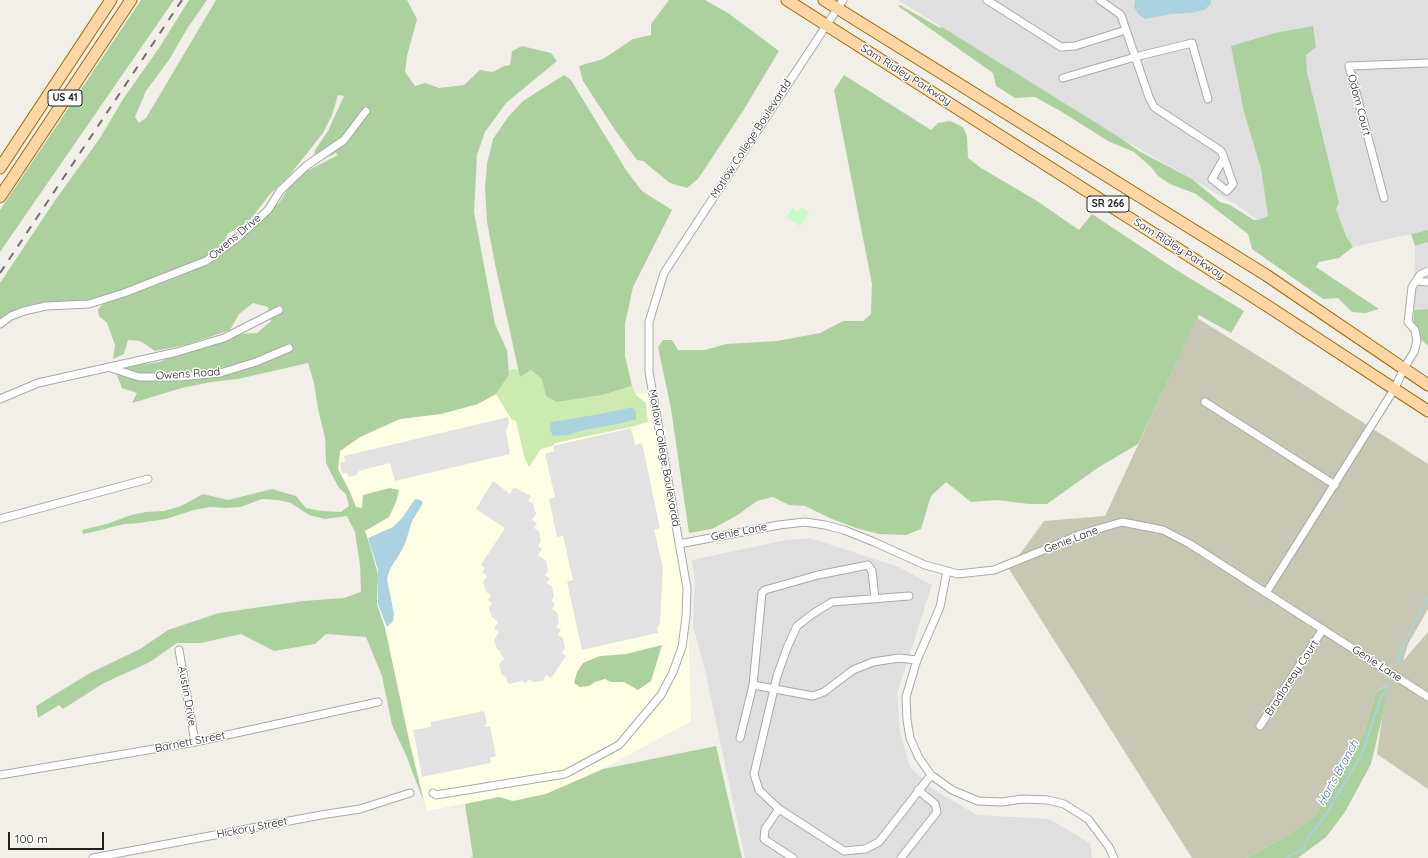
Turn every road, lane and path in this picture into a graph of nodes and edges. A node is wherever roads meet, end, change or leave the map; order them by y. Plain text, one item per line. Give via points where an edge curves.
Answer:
1 (111, 0) edge
2 (131, 0) edge
3 (787, 0) edge
4 (824, 0) edge
5 (987, 0) edge
6 (1100, 0) edge
7 (840, 4) edge
8 (826, 25) junction
9 (1126, 30) junction
10 (1135, 57) junction
11 (1428, 63) edge
12 (1063, 78) dead end
13 (1208, 99) dead end
14 (366, 111) dead end
15 (1224, 158) dead end
16 (0, 168) edge
17 (0, 197) edge
18 (1384, 198) dead end
19 (1428, 272) edge
20 (1416, 282) junction
21 (1428, 282) edge
22 (279, 310) dead end
23 (0, 324) edge
24 (288, 348) dead end
25 (108, 367) junction
26 (1404, 368) junction
27 (1428, 385) edge
28 (1395, 388) junction
29 (0, 399) edge
30 (1205, 402) dead end
31 (1428, 411) edge
32 (148, 479) dead end
33 (1335, 485) junction
34 (0, 519) edge
35 (679, 544) junction
36 (947, 571) junction
37 (1266, 593) junction
38 (910, 596) dead end
39 (875, 599) junction
40 (1323, 629) junction
41 (179, 650) dead end
42 (917, 660) junction
43 (753, 685) junction
44 (774, 688) junction
45 (1428, 697) edge
46 (378, 702) dead end
47 (1260, 726) dead end
48 (740, 738) dead end
49 (195, 742) junction
50 (0, 775) edge
51 (931, 775) junction
52 (918, 790) junction
53 (433, 793) dead end
54 (410, 794) dead end
55 (779, 809) junction
56 (93, 858) edge
57 (793, 858) edge
58 (901, 858) edge
59 (1114, 858) edge

1 - 16 main road, US 41
2 - 17 main road, US 41
3 - 8 main road, Sam Ridley Parkway / SR 266
4 - 7 main road, Sam Ridley Parkway / SR 266
5 - 9 street via 1061,47 1075,46
6 - 9 street via 1121,15
7 - 8 street, Motlow College Boulevardd
7 - 26 main road, Sam Ridley Parkway / SR 266 via 1266,275
8 - 28 main road, Sam Ridley Parkway / SR 266
8 - 35 street, Motlow College Boulevardd via 664,273 649,322 649,372
9 - 10 street
10 - 12 street
10 - 13 street via 1192,42
10 - 15 street via 1154,107 1221,151
11 - 18 street, Odom Court via 1349,66
14 - 23 street, Owens Drive via 344,140 306,166 280,191 268,210 236,239 206,261 96,302 46,306 24,311
19 - 20 street via 1420,275
20 - 21 street
20 - 26 street via 1412,287 1408,322 1415,330 1417,341 1414,352
22 - 25 street via 224,338 177,352
24 - 25 street, Owens Road via 256,362 200,376 139,377
25 - 29 street via 38,383
26 - 27 main road, Sam Ridley Parkway / SR 266
26 - 28 street
28 - 31 main road, Sam Ridley Parkway / SR 266
28 - 33 street
30 - 33 street
32 - 34 street
33 - 37 street
35 - 36 street, Genie Lane via 805,522 844,530 925,565
35 - 53 street, Motlow College Boulevardd via 687,588 682,647 661,695 619,745 565,774 436,795
36 - 37 street, Genie Lane via 958,574 994,570 1081,534 1122,522 1163,530 1190,544
36 - 42 street via 940,607
37 - 40 street, Genie Lane
38 - 39 street
39 - 43 street via 872,571 868,565 818,575 765,590 762,594
39 - 44 street via 832,602 797,626
40 - 45 street, Genie Lane
40 - 47 street, Bradloreay Court
41 - 49 street, Austin Drive
42 - 44 street via 898,658 873,662 853,670 824,692 813,696
42 - 51 street via 906,697 907,720 910,738
43 - 44 street
43 - 48 street
44 - 55 street via 754,774 759,790
46 - 49 street, Barnett Street
49 - 50 street, Barnett Street
51 - 52 street
51 - 59 street via 952,790 978,801 1048,800 1064,804 1088,819 1110,847
52 - 55 street via 879,842 865,849 844,851
52 - 58 street via 935,804 937,812
54 - 56 street, Hickory Street via 360,810
55 - 57 street via 765,829 764,839

